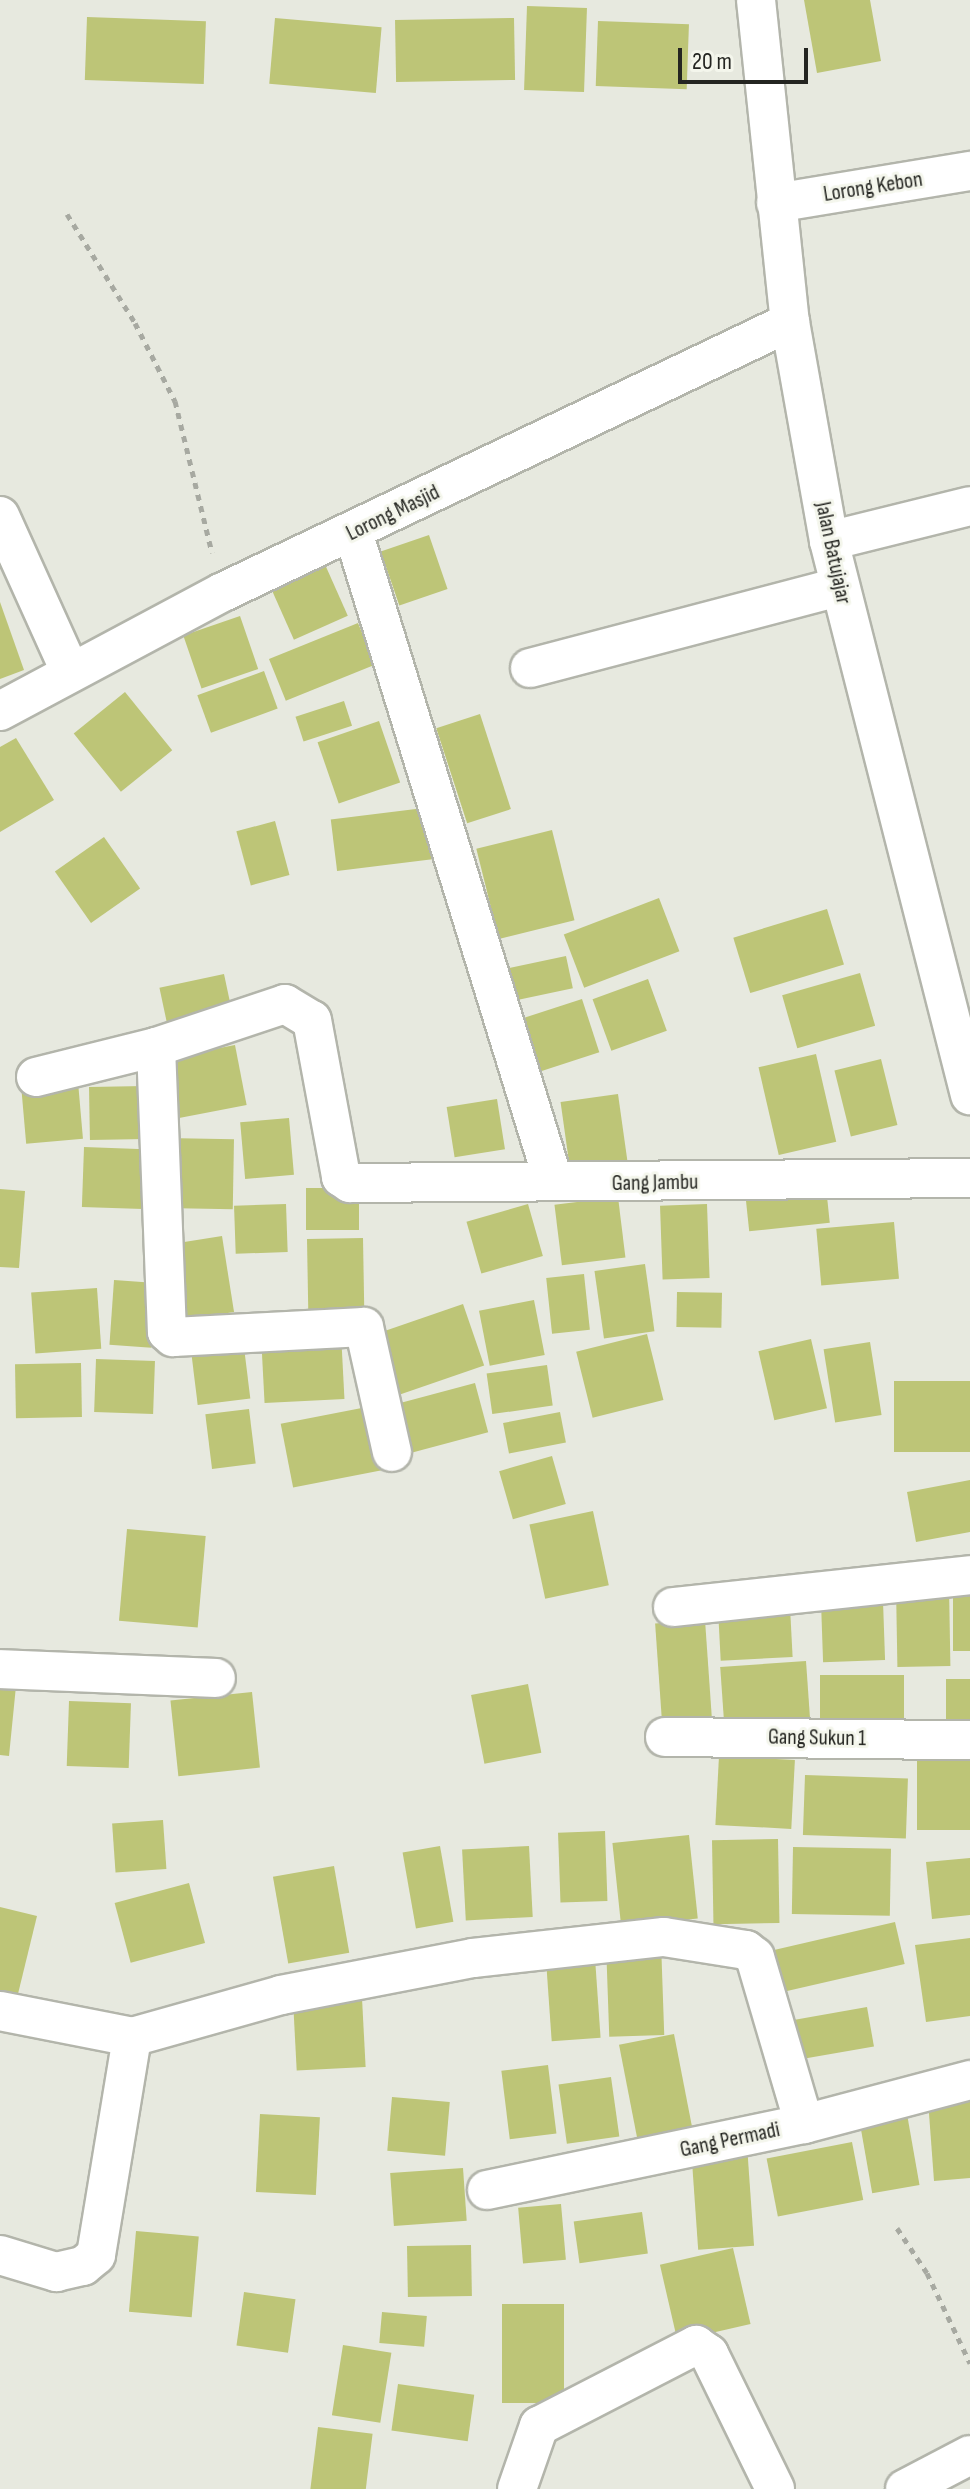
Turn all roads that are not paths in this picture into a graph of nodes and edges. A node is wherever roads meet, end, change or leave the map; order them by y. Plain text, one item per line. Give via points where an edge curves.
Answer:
1 (756, 0) edge
2 (970, 171) edge
3 (776, 203) junction
4 (790, 322) junction
5 (970, 506) edge
6 (0, 516) edge
7 (353, 532) junction
8 (829, 541) junction
9 (839, 587) junction
10 (530, 668) dead end
11 (70, 671) junction
12 (0, 711) edge
13 (156, 1047) junction
14 (36, 1077) dead end
15 (970, 1095) edge
16 (970, 1178) edge
17 (553, 1180) junction
18 (392, 1452) dead end
19 (970, 1575) edge
20 (673, 1607) dead end
21 (0, 1669) edge
22 (216, 1678) dead end
23 (665, 1737) dead end
24 (970, 1740) edge
25 (0, 2011) edge
26 (132, 2037) junction
27 (970, 2080) edge
28 (804, 2124) junction
29 (487, 2190) dead end
30 (0, 2255) edge
31 (970, 2455) edge
32 (517, 2489) edge
33 (775, 2489) edge
34 (905, 2489) edge

1 - 3 street, Jalan Batujajar
2 - 3 street, Lorong Kebon
3 - 4 street, Jalan Batujajar
4 - 7 street, Lorong Masjid
4 - 8 street, Jalan Batujajar
5 - 8 street
6 - 11 street
7 - 11 street, Lorong Masjid
7 - 17 street
8 - 9 street, Jalan Batujajar
9 - 10 street
9 - 15 street, Jalan Batujajar
11 - 12 street, Lorong Masjid
13 - 14 street
13 - 17 street, Gang Jambu via 285,1004 312,1020 341,1177 350,1183
13 - 18 street via 167,1332 173,1337 364,1327
16 - 17 street, Gang Jambu
19 - 20 street
21 - 22 street
23 - 24 street, Gang Sukun 1
25 - 26 street
26 - 28 street via 281,1995 473,1958 664,1937 746,1950 755,1957
26 - 30 street via 96,2255 83,2266 56,2272
27 - 28 street, Gang Permadi
28 - 29 street, Gang Permadi
31 - 34 street
32 - 33 street via 539,2426 696,2345 709,2354

